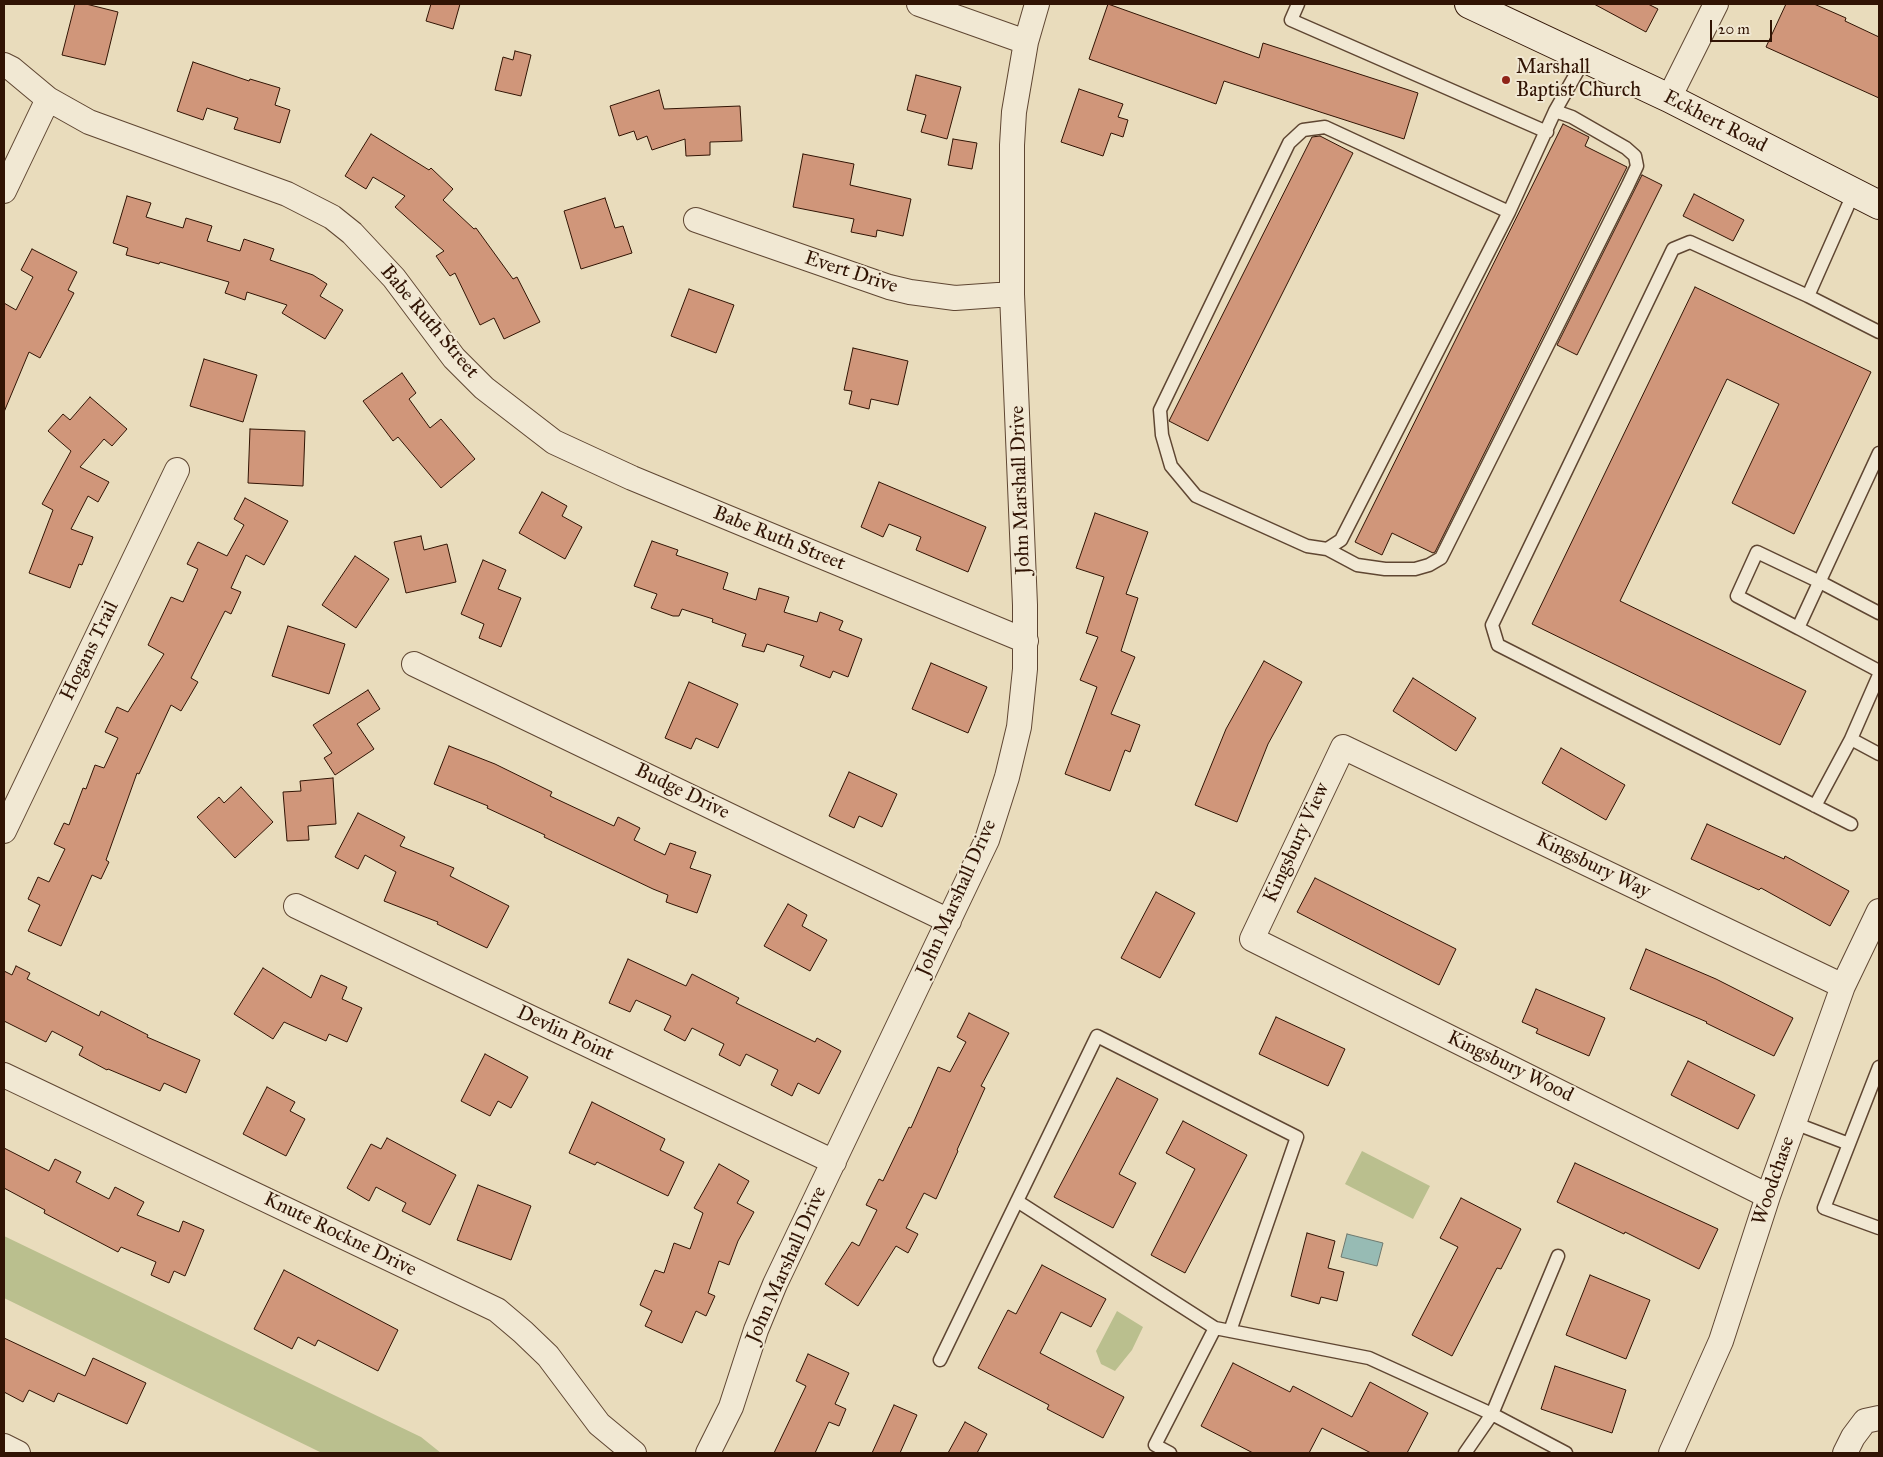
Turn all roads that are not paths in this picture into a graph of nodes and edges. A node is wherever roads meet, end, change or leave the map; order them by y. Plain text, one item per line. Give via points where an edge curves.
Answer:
1 (919, 4) edge
2 (1037, 4) edge
3 (1298, 4) edge
4 (1469, 4) edge
5 (1716, 4) edge
6 (1026, 42) junction
7 (1585, 58) junction
8 (4, 65) edge
9 (1669, 98) junction
10 (48, 99) junction
11 (1555, 111) junction
12 (1547, 132) junction
13 (4, 191) edge
14 (1854, 192) junction
15 (1879, 205) edge
16 (1509, 212) junction
17 (696, 220) dead end
18 (1012, 294) junction
19 (1808, 296) junction
20 (1879, 332) edge
21 (1879, 453) edge
22 (177, 470) dead end
23 (1327, 549) junction
24 (1820, 582) junction
25 (1879, 613) edge
26 (1798, 628) junction
27 (1026, 641) junction
28 (414, 664) dead end
29 (1879, 671) edge
30 (1879, 675) edge
31 (1851, 738) junction
32 (1343, 746) joint
33 (1879, 754) edge
34 (1815, 806) junction
35 (1851, 824) dead end
36 (4, 832) edge
37 (296, 906) dead end
38 (1879, 911) edge
39 (949, 921) junction
40 (1252, 939) joint
41 (1843, 986) junction
42 (1879, 1067) edge
43 (4, 1075) edge
44 (1794, 1122) junction
45 (1849, 1144) junction
46 (834, 1162) junction
47 (1768, 1196) junction
48 (1017, 1201) junction
49 (1879, 1228) edge
50 (1558, 1256) dead end
51 (1216, 1328) junction
52 (1230, 1330) junction
53 (940, 1360) dead end
54 (1492, 1414) junction
55 (1878, 1417) edge
56 (4, 1446) edge
57 (18, 1453) edge
58 (634, 1453) edge
59 (708, 1453) edge
60 (1170, 1453) edge
61 (1466, 1453) edge
62 (1566, 1453) edge
63 (1671, 1453) edge
64 (1845, 1453) edge

1 - 6 street
2 - 6 street, John Marshall Drive
3 - 12 lane via 1291,20
4 - 7 main road, Eckhert Road
5 - 9 street
6 - 18 street, John Marshall Drive via 1012,145
7 - 9 main road, Eckhert Road
7 - 11 lane
8 - 10 street, Babe Ruth Street
9 - 14 main road, Eckhert Road
10 - 13 street
10 - 27 street, Babe Ruth Street via 89,122 287,194 332,217 352,233 394,278 454,358 484,388 554,442 632,478
11 - 12 lane
11 - 23 lane via 1572,117 1626,148 1635,156 1636,166 1441,558 1415,569 1385,569 1357,565
12 - 16 lane
14 - 15 main road, Eckhert Road
14 - 19 lane
16 - 23 lane via 1341,540
16 - 23 lane via 1325,127 1303,130 1289,143 1160,410 1162,435 1171,466 1196,496 1307,546
17 - 18 street, Evert Drive via 910,292 955,298
18 - 27 street, John Marshall Drive
19 - 20 lane
19 - 34 lane via 1690,242 1673,249 1492,625 1498,645
21 - 24 lane
22 - 36 street, Hogans Trail
24 - 25 lane
24 - 26 lane
24 - 26 lane via 1757,552 1737,596
26 - 29 lane
27 - 39 street, John Marshall Drive via 1019,727 1007,777 987,840
28 - 39 street, Budge Drive
30 - 31 lane
31 - 33 lane
31 - 34 lane
32 - 40 street, Kingsbury View
32 - 41 street, Kingsbury Way
34 - 35 lane
37 - 46 street, Devlin Point
38 - 41 street, Woodchase
39 - 46 street, John Marshall Drive
40 - 47 street, Kingsbury Wood
41 - 44 street, Woodchase
42 - 45 lane
43 - 58 street, Knute Rockne Drive via 497,1310 548,1356 599,1424
44 - 45 lane
44 - 47 street, Woodchase
45 - 49 lane via 1824,1208
46 - 59 street, John Marshall Drive via 775,1284 731,1407
47 - 63 street, Woodchase via 1721,1341
48 - 51 lane
48 - 52 lane via 1097,1036 1297,1137
48 - 53 lane
50 - 54 lane
51 - 52 lane
51 - 60 lane via 1155,1445
52 - 54 lane via 1369,1358
54 - 61 lane
54 - 62 lane
55 - 64 street via 1866,1421
56 - 57 street

